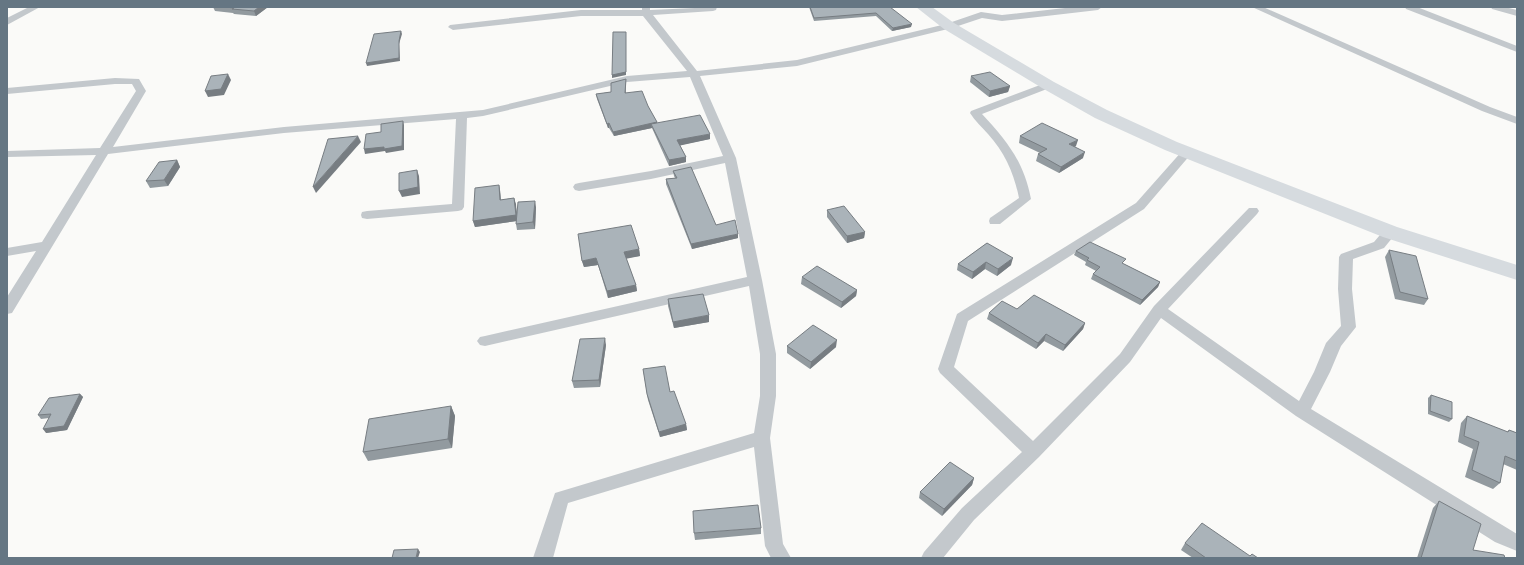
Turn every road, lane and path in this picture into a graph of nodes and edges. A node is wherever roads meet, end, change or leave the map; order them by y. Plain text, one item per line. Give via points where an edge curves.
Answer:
1 (36, 7) edge
2 (922, 7) edge
3 (990, 7) edge
4 (1098, 7) edge
5 (1256, 7) edge
6 (1410, 7) edge
7 (1495, 7) edge
8 (713, 8) dead end
9 (646, 10) edge
10 (1517, 13) edge
11 (981, 16) junction
12 (7, 22) edge
13 (949, 26) junction
14 (453, 27) dead end
15 (1517, 49) edge
16 (694, 74) junction
17 (1048, 85) junction
18 (7, 91) edge
19 (462, 115) junction
20 (1517, 121) edge
21 (104, 151) junction
22 (1186, 152) junction
23 (7, 154) edge
24 (730, 158) junction
25 (579, 187) dead end
26 (1253, 211) dead end
27 (367, 215) dead end
28 (995, 221) dead end
29 (1390, 232) junction
30 (46, 245) junction
31 (7, 252) edge
32 (1517, 273) edge
33 (755, 280) junction
34 (7, 309) edge
35 (1158, 310) junction
36 (485, 341) dead end
37 (1302, 411) junction
38 (762, 438) junction
39 (1032, 452) junction
40 (1517, 543) edge
41 (543, 558) edge
42 (781, 558) edge
43 (930, 558) edge

1 - 12 street
2 - 13 main road
3 - 11 street
4 - 11 street via 1002,18
5 - 20 street
6 - 15 street
7 - 10 street
8 - 9 street
9 - 14 street via 581,13
9 - 16 street
11 - 13 street
13 - 16 street via 797,63
13 - 17 main road
16 - 19 street via 627,79 483,113
16 - 24 street
17 - 22 main road via 1101,114
17 - 28 street via 975,114 1007,148 1023,181 1025,199
18 - 21 street via 135,81 141,91
19 - 21 street via 284,130
19 - 27 street via 458,206
21 - 23 street
21 - 30 street
22 - 29 main road
22 - 39 street via 1140,206 962,318 946,369
24 - 25 street
24 - 33 street
26 - 35 street
29 - 32 main road
29 - 37 street via 1378,245 1346,257 1345,289 1349,327 1334,343
30 - 31 street
30 - 34 street
33 - 36 street
33 - 38 street via 768,354 768,396
35 - 37 street
35 - 39 street via 1125,358
37 - 40 street
38 - 41 street via 561,498
38 - 42 street via 774,546
39 - 43 street via 968,514

